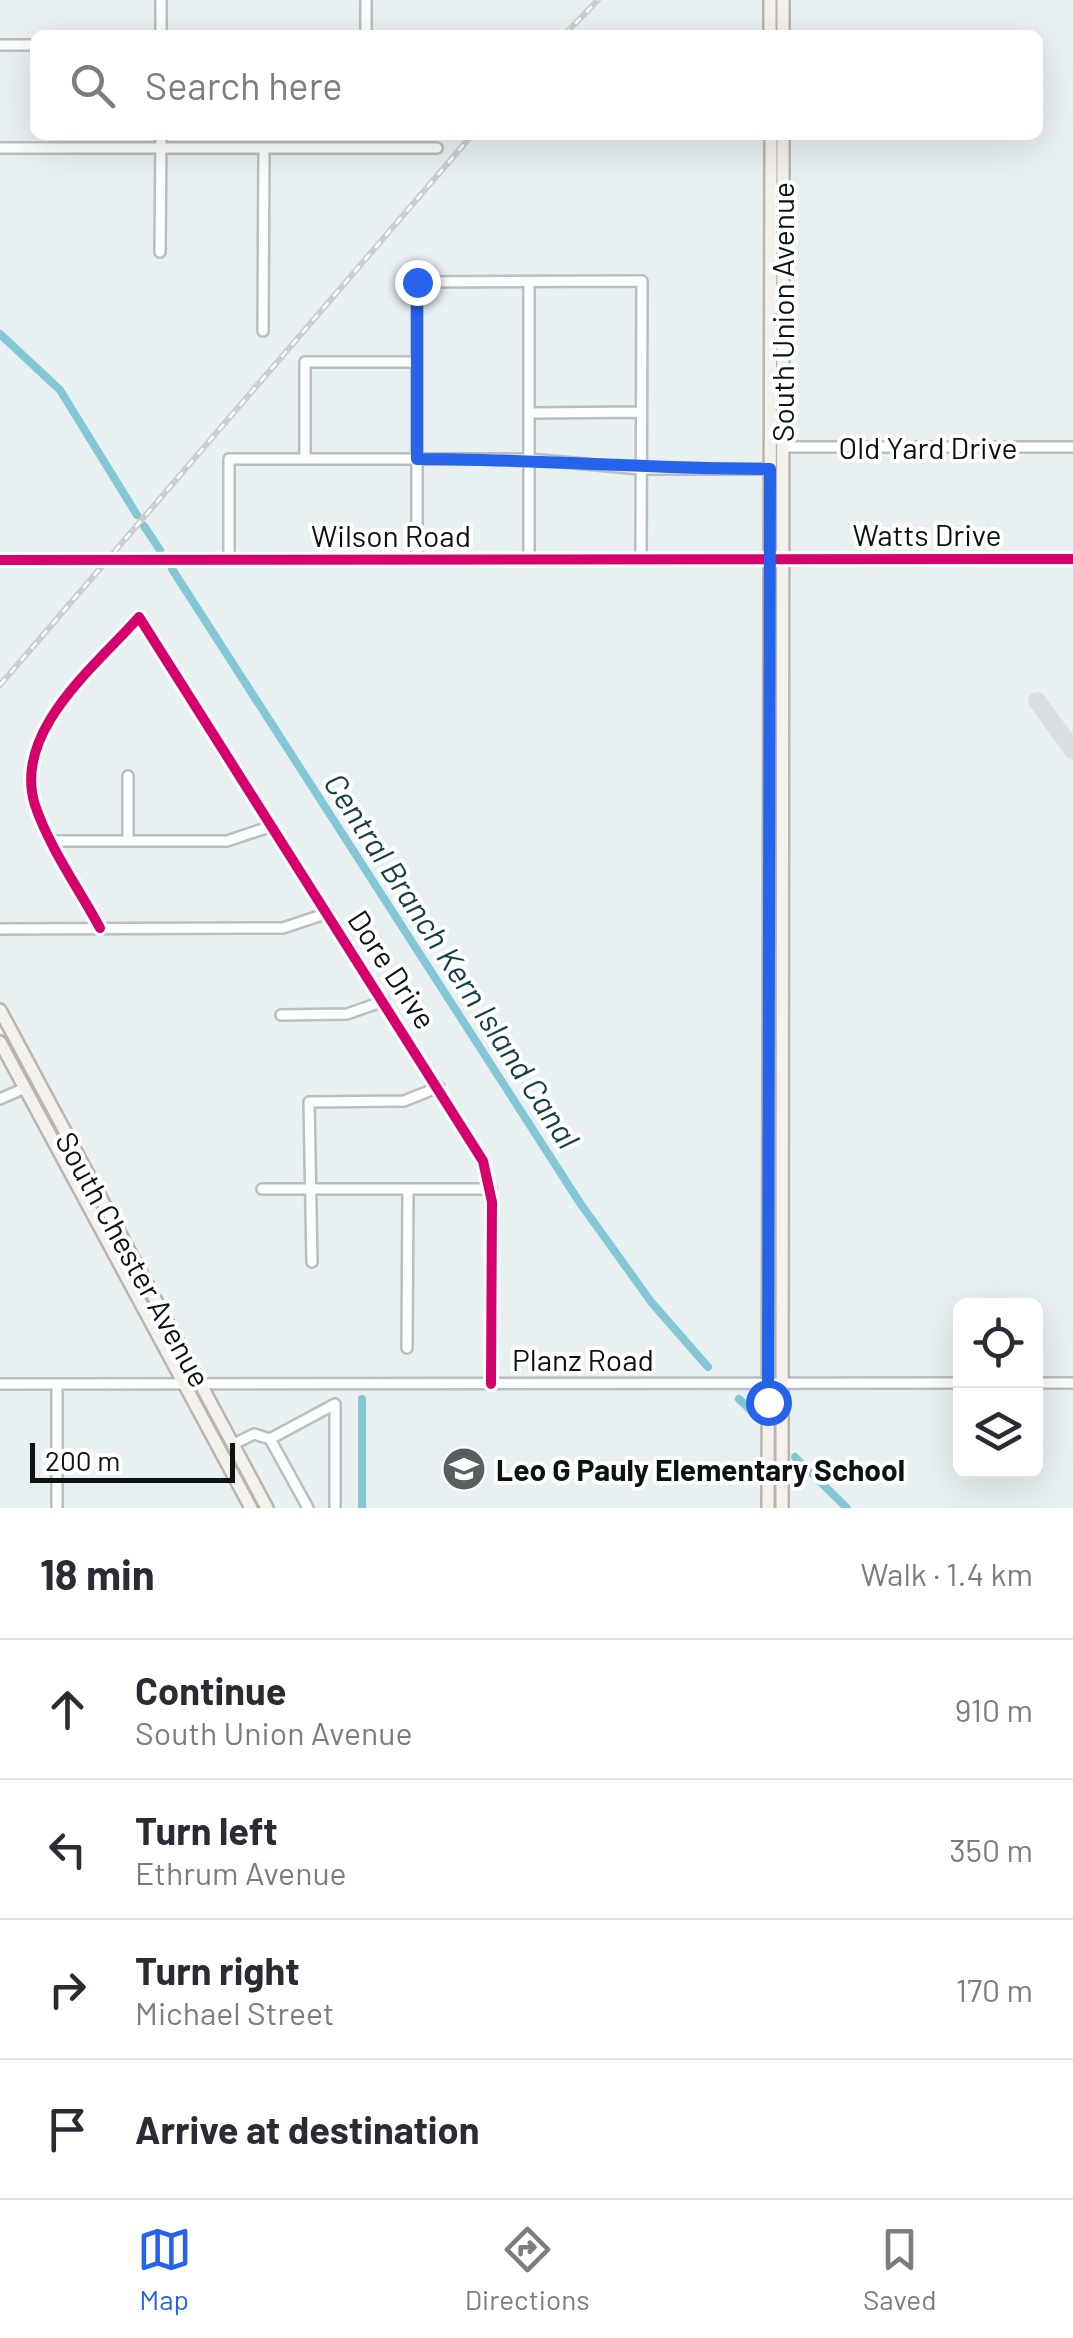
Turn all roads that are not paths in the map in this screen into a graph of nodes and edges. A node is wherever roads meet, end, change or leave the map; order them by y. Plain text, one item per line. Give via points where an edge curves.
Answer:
1 (161, 0) edge
2 (366, 0) edge
3 (777, 0) edge
4 (161, 30) edge
5 (366, 30) edge
6 (775, 30) edge
7 (776, 30) edge
8 (0, 45) edge
9 (30, 45) edge
10 (161, 140) edge
11 (366, 140) edge
12 (776, 140) edge
13 (778, 140) edge
14 (0, 148) edge
15 (161, 148) junction
16 (264, 148) junction
17 (366, 148) junction
18 (436, 148) dead end
19 (776, 233) junction
20 (160, 252) dead end
21 (529, 282) junction
22 (264, 331) dead end
23 (417, 362) junction
24 (642, 412) junction
25 (529, 413) junction
26 (782, 447) junction
27 (1073, 447) edge
28 (304, 459) junction
29 (417, 459) junction
30 (529, 459) junction
31 (641, 469) junction
32 (770, 469) junction
33 (776, 559) junction
34 (1073, 559) edge
35 (0, 560) edge
36 (229, 560) junction
37 (417, 560) junction
38 (529, 560) junction
39 (641, 560) junction
40 (776, 770) junction
41 (128, 776) dead end
42 (272, 826) junction
43 (53, 841) junction
44 (128, 841) junction
45 (770, 909) junction
46 (328, 914) junction
47 (100, 928) junction
48 (0, 929) edge
49 (782, 971) junction
50 (769, 998) junction
51 (384, 1001) junction
52 (0, 1010) edge
53 (281, 1015) dead end
54 (0, 1042) edge
55 (782, 1068) junction
56 (25, 1088) junction
57 (439, 1088) junction
58 (0, 1100) edge
59 (776, 1172) junction
60 (262, 1189) dead end
61 (309, 1189) junction
62 (408, 1189) junction
63 (491, 1189) junction
64 (312, 1262) dead end
65 (408, 1348) dead end
66 (953, 1383) edge
67 (1043, 1383) edge
68 (1073, 1383) edge
69 (0, 1384) edge
70 (57, 1384) junction
71 (492, 1384) junction
72 (775, 1384) junction
73 (186, 1386) junction
74 (204, 1386) junction
75 (270, 1439) junction
76 (234, 1444) junction
77 (56, 1508) edge
78 (252, 1508) edge
79 (267, 1508) edge
80 (308, 1508) edge
81 (335, 1508) edge
82 (768, 1508) edge
83 (782, 1508) edge

1 - 4 street
2 - 5 street
3 - 6 main road
3 - 7 main road via 783,15
8 - 9 street
10 - 15 street
11 - 17 street
12 - 19 main road, South Union Avenue via 771,174
13 - 19 main road, South Union Avenue via 783,160
14 - 15 street
15 - 16 street
15 - 20 street
16 - 17 street
16 - 22 street
17 - 18 street
19 - 26 main road, South Union Avenue
19 - 32 main road, South Union Avenue
21 - 23 street via 417,282
21 - 24 street via 642,282
21 - 25 street
23 - 28 street via 304,362
23 - 29 street
24 - 25 street
24 - 31 street
25 - 30 street
26 - 27 street, Old Yard Drive
26 - 33 main road, South Union Avenue
28 - 29 street
28 - 36 street via 229,459
29 - 30 street
29 - 37 street
30 - 31 street
30 - 38 street
31 - 32 street
31 - 39 street
32 - 33 main road, South Union Avenue
33 - 34 street, Watts Drive
33 - 39 street, Wilson Road
33 - 40 main road, South Union Avenue
35 - 36 street, Wilson Road
36 - 37 street, Wilson Road
37 - 38 street, Wilson Road
38 - 39 street, Wilson Road
40 - 45 main road, South Union Avenue
40 - 49 main road, South Union Avenue
41 - 44 street
42 - 43 street, Dore Drive via 138,616 38,742 32,793
42 - 44 street via 227,841
42 - 46 street, Dore Drive
43 - 44 street
43 - 47 street
45 - 49 main road
45 - 50 main road, South Union Avenue
46 - 47 street via 283,928
46 - 51 street, Dore Drive
47 - 48 street
49 - 55 main road, South Union Avenue
50 - 55 main road
50 - 59 main road, South Union Avenue
51 - 53 street via 347,1014
51 - 57 street, Dore Drive
52 - 74 main road, South Chester Avenue
54 - 56 main road, South Chester Avenue
55 - 59 main road, South Union Avenue
56 - 58 street
56 - 73 main road, South Chester Avenue
57 - 61 street via 404,1101 309,1102
57 - 63 street, Dore Drive via 477,1148
59 - 72 main road, South Union Avenue
60 - 61 street
61 - 62 street
61 - 64 street
62 - 63 street
62 - 65 street
63 - 71 street, Dore Drive
66 - 72 street, Planz Road
67 - 68 street
69 - 70 street, Planz Road
70 - 73 street, Planz Road
70 - 77 street
71 - 72 street, Planz Road
71 - 74 street, Planz Road
72 - 82 main road, South Union Avenue
72 - 83 main road, South Union Avenue
73 - 74 street, Planz Road
73 - 78 main road, South Chester Avenue
74 - 76 main road, South Chester Avenue
75 - 76 street via 254,1434
75 - 80 street
75 - 81 street via 335,1404
76 - 79 main road, South Chester Avenue

